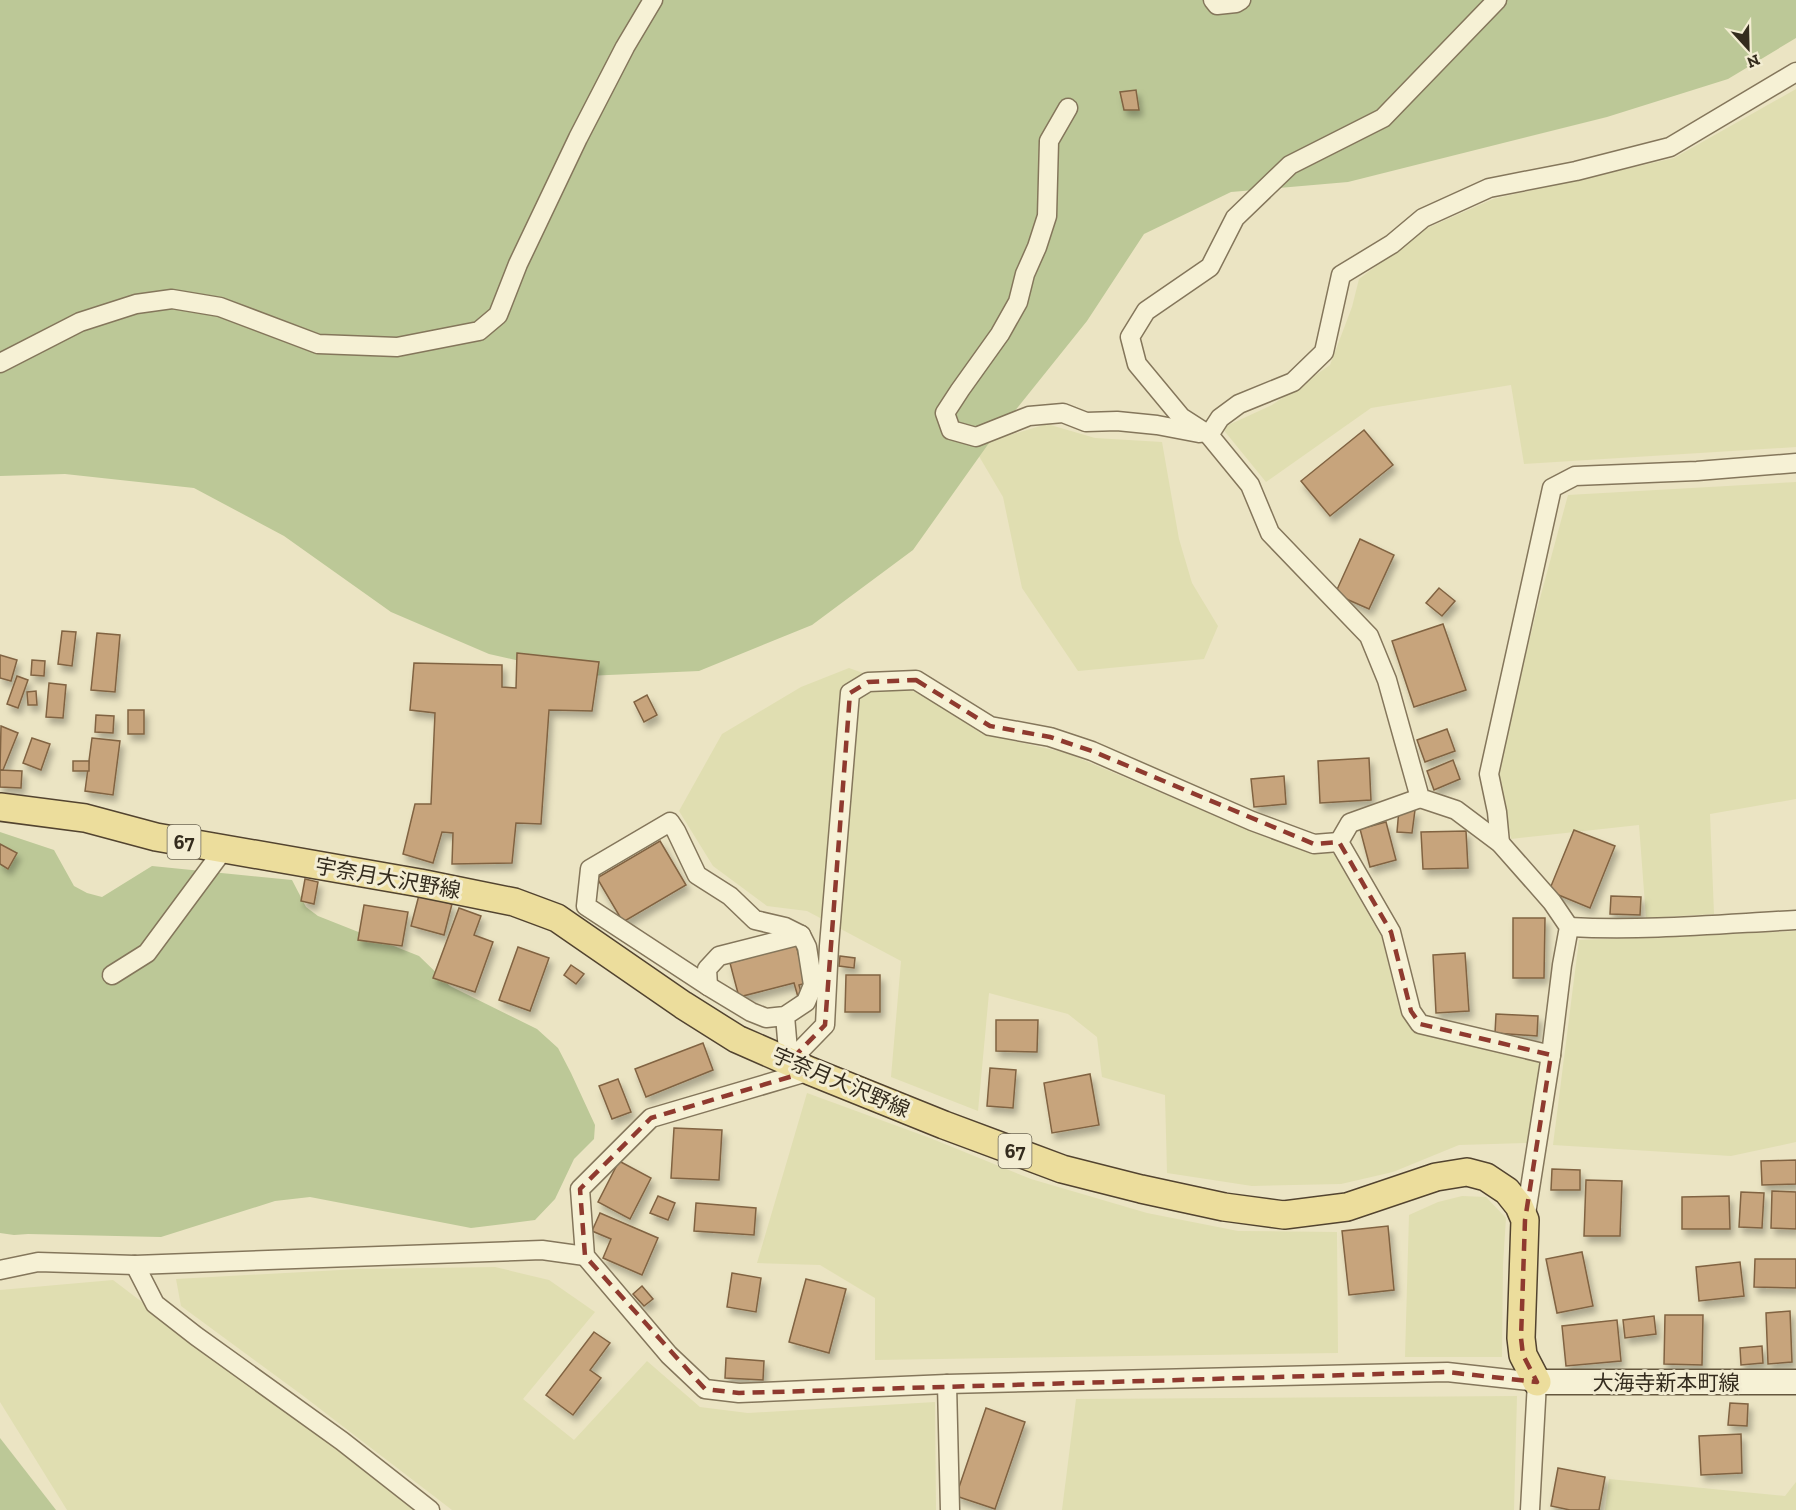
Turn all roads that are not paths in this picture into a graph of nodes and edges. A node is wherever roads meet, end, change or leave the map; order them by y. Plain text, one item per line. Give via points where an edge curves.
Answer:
1 (653, 0) edge
2 (1213, 0) edge
3 (1240, 0) edge
4 (1497, 0) edge
5 (1796, 72) edge
6 (1068, 108) dead end
7 (2, 359) edge
8 (1209, 435) junction
9 (1796, 463) edge
10 (1420, 798) junction
11 (0, 807) edge
12 (1339, 842) junction
13 (1500, 843) junction
14 (225, 849) junction
15 (1796, 920) edge
16 (1569, 927) junction
17 (801, 934) junction
18 (112, 975) dead end
19 (708, 986) junction
20 (785, 1017) junction
21 (1551, 1055) junction
22 (800, 1066) junction
23 (1525, 1220) junction
24 (585, 1256) junction
25 (135, 1265) junction
26 (0, 1270) edge
27 (1537, 1382) junction
28 (1796, 1382) edge
29 (947, 1384) junction
30 (430, 1510) edge
31 (950, 1510) edge
32 (1530, 1510) edge

1 - 7 street via 578,138 498,315 479,331 397,346 318,344 220,307 172,299 136,304 80,322
2 - 3 street via 1217,5
4 - 8 street via 1383,118 1290,165 1234,218 1210,267 1146,311 1130,337 1137,364 1181,417
5 - 8 street via 1670,147 1489,188 1423,218 1392,244 1341,274 1324,352 1293,382 1239,404 1220,418
6 - 8 street via 1049,141 1047,216 1018,302 945,413 951,430 976,437 1029,416 1063,413 1086,422 1157,425
8 - 10 street via 1250,485 1270,533 1369,636 1387,680
9 - 13 street via 1575,476 1552,488 1489,774
10 - 12 street via 1350,823
10 - 13 street via 1456,810
11 - 14 main road, 宇奈月大沢野線 / 67 via 85,818 156,837
12 - 21 street via 1390,932 1410,1011 1420,1024
12 - 22 street via 1314,844 1092,751 1050,737 990,726 916,680 868,681 850,693 825,1025
13 - 16 street
14 - 18 street via 147,953
14 - 22 main road, 宇奈月大沢野線 / 67 via 514,902 557,918 736,1039
15 - 16 street via 1656,928
16 - 21 street
17 - 19 street via 719,956 707,969
17 - 19 street via 755,920 730,896 697,875 670,822 590,868 586,906
17 - 20 street via 807,946 813,985 806,1002
19 - 20 street via 751,1012 766,1018
20 - 22 street
21 - 23 street
22 - 23 main road, 宇奈月大沢野線 / 67 via 1062,1169 1141,1189 1284,1215 1347,1207 1467,1172 1486,1177 1507,1191
22 - 24 street via 651,1118 580,1189
23 - 27 main road via 1521,1338 1523,1355
24 - 25 street via 542,1250
24 - 29 street via 669,1355 705,1389 738,1393
25 - 26 street via 38,1262
25 - 30 street via 155,1304
27 - 28 main road, 大海寺新本町線
27 - 29 street via 1447,1372
27 - 32 street
29 - 31 street

